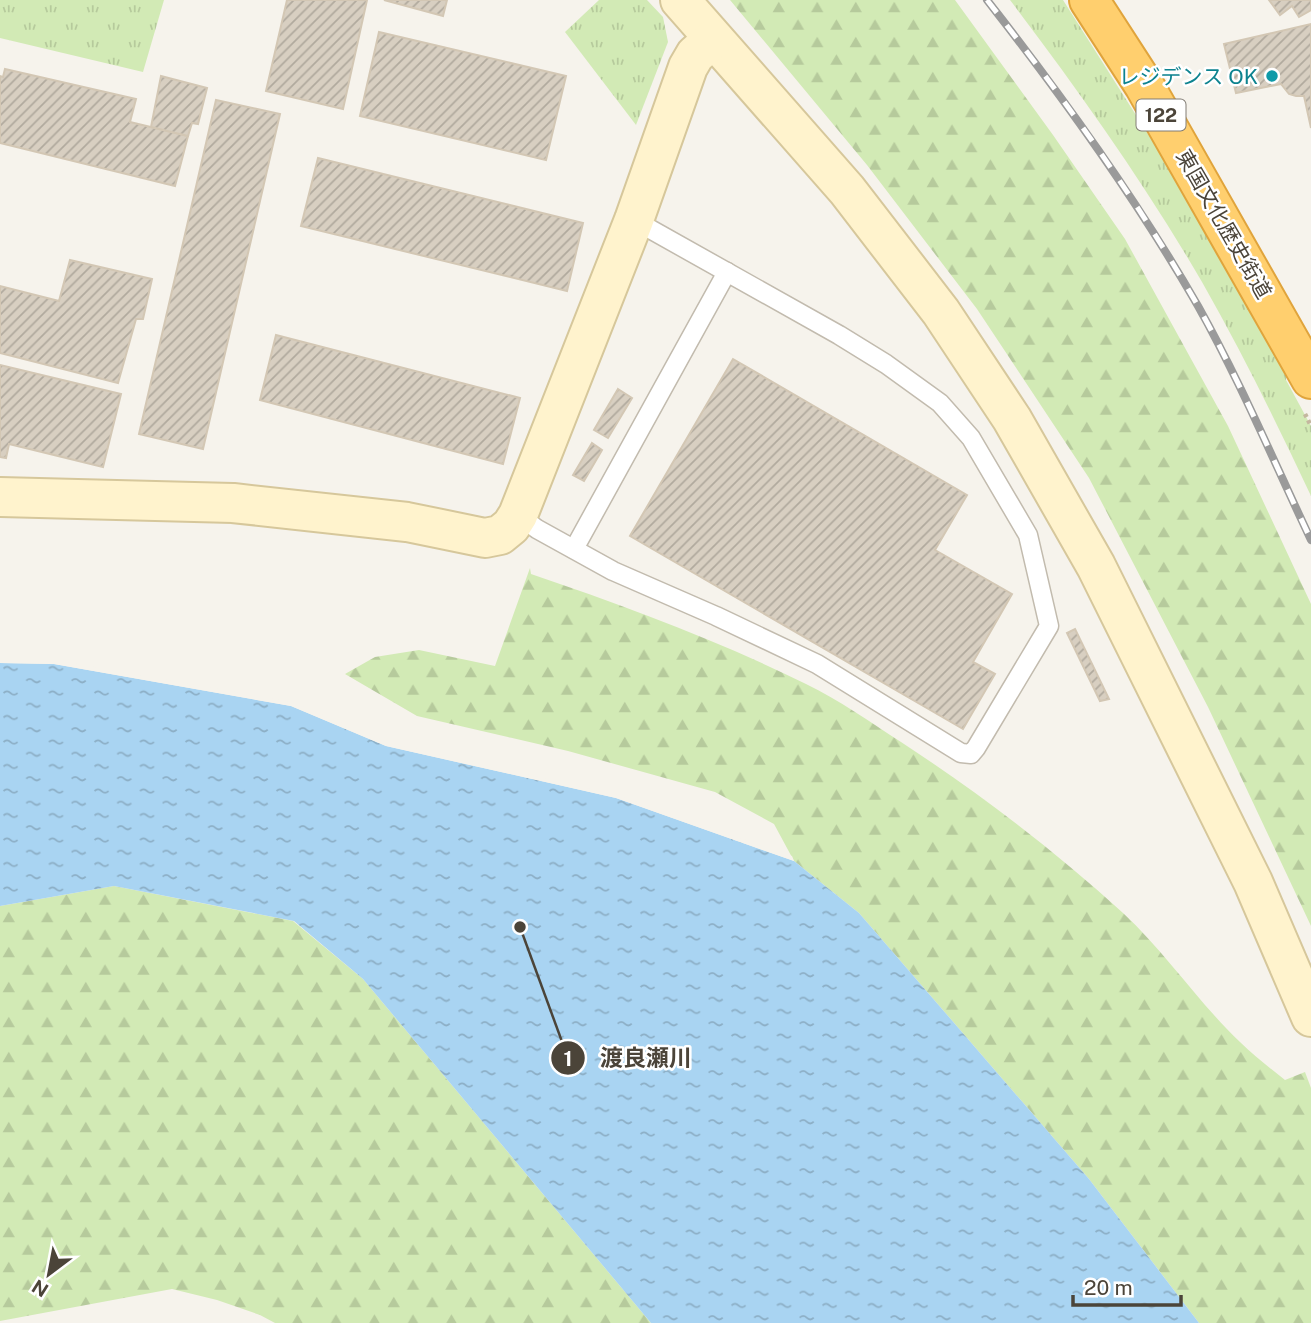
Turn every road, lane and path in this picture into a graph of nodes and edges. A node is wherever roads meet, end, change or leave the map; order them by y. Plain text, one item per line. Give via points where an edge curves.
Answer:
1 (680, 0) edge
2 (1089, 0) edge
3 (713, 38) junction
4 (634, 220) junction
5 (727, 272) junction
6 (1311, 379) edge
7 (0, 497) edge
8 (518, 515) junction
9 (574, 549) junction
10 (1311, 1017) edge

1 - 3 street
2 - 6 highway, 東国文化歴史街道 / 122 via 1169,128
3 - 4 street via 688,67
3 - 10 street via 847,190 941,312 1012,419 1101,578 1253,882
4 - 5 lane
4 - 8 street
5 - 9 lane
5 - 9 lane via 886,364 940,403 971,438 1028,535 1049,626 976,748 971,754 961,753 817,664
7 - 8 street via 233,503 407,522 485,538 500,535
8 - 9 lane

